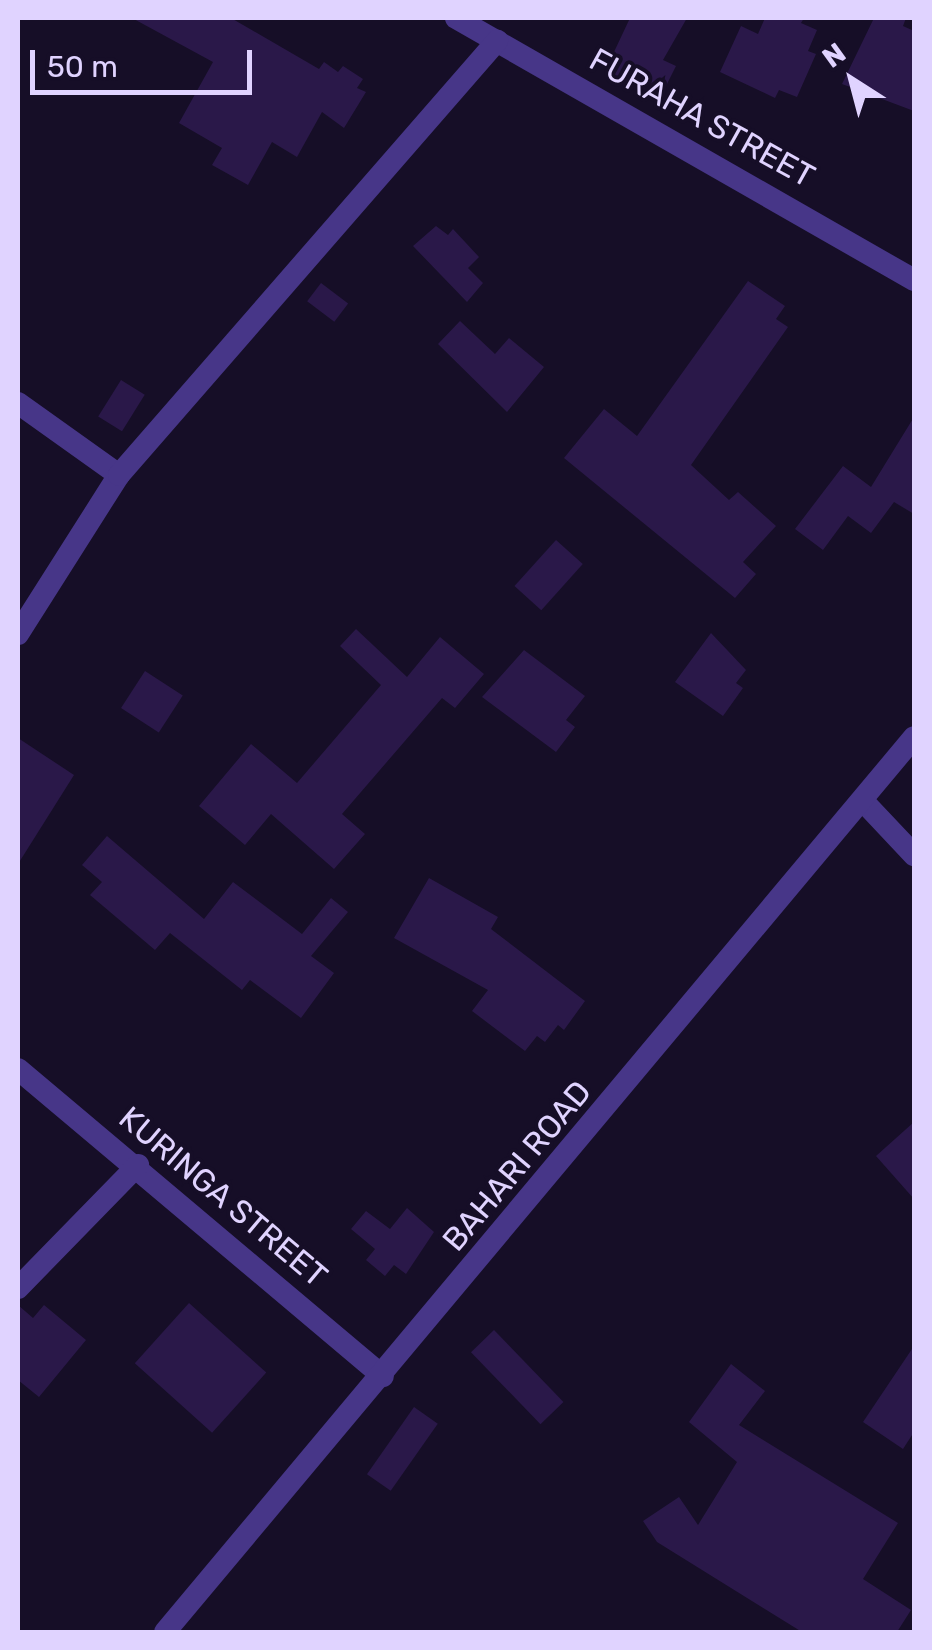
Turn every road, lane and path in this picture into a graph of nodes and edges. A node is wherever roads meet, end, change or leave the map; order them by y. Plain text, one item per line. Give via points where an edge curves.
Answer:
1 (456, 18) edge
2 (497, 42) junction
3 (914, 280) edge
4 (18, 403) edge
5 (119, 475) junction
6 (18, 634) edge
7 (914, 737) edge
8 (864, 802) junction
9 (914, 856) edge
10 (18, 1069) edge
11 (138, 1165) junction
12 (18, 1288) edge
13 (384, 1376) junction
14 (165, 1632) edge

1 - 2 street, FURAHA STREET
2 - 3 street, FURAHA STREET
2 - 5 street
4 - 5 street
5 - 6 street
7 - 8 street, BAHARI ROAD
8 - 9 street
8 - 13 street, BAHARI ROAD
10 - 11 street, KURINGA STREET
11 - 12 street
11 - 13 street, KURINGA STREET
13 - 14 street, BAHARI ROAD

